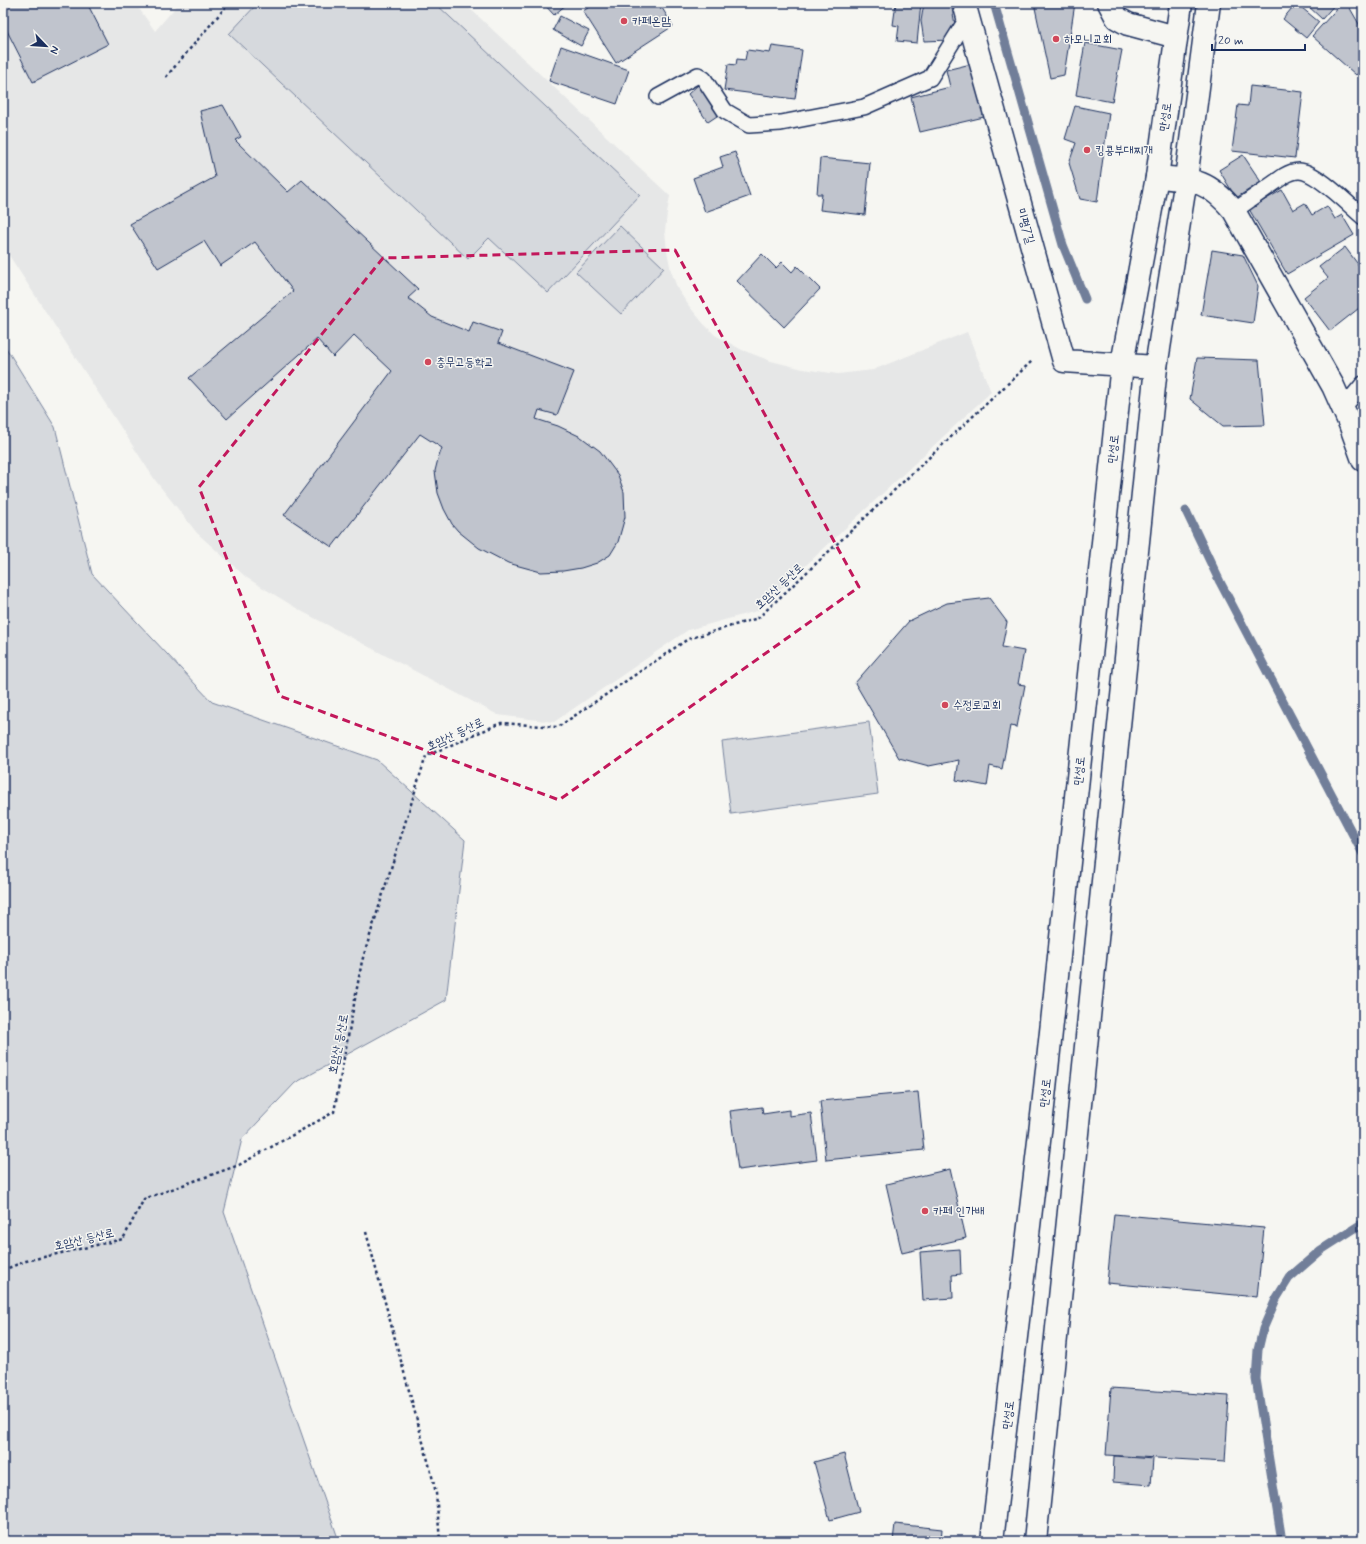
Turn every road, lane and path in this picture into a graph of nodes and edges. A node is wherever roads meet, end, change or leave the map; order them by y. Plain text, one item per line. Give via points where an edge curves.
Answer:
1 (229, 3) edge
2 (1109, 3) edge
3 (1181, 3) edge
4 (1209, 3) edge
5 (966, 10) edge
6 (1176, 37) junction
7 (166, 77) dead end
8 (658, 97) dead end
9 (1157, 177) junction
10 (1186, 179) junction
11 (1234, 211) junction
12 (1363, 217) edge
13 (1032, 361) dead end
14 (1122, 364) junction
15 (1156, 367) junction
16 (1363, 384) edge
17 (1343, 408) junction
18 (1363, 460) edge
19 (366, 1232) dead end
20 (3, 1270) edge
21 (440, 1541) edge
22 (992, 1541) edge
23 (1035, 1541) edge

1 - 7 path
2 - 6 street via 1117,18 1128,24
3 - 6 street, 만성로
4 - 10 street
5 - 8 lane via 930,78 864,107 781,124 749,125 725,112 704,79 698,76
5 - 14 street, 미평7길 via 1064,361
6 - 9 street, 만성로
9 - 10 street
9 - 14 street, 만성로
10 - 11 street via 1207,185
10 - 15 street
11 - 12 lane via 1284,176 1300,171 1315,177
11 - 17 street
13 - 20 path, 호암산 등산로 via 758,618 688,639 558,727 501,722 426,756 362,961 334,1112 239,1165 144,1199 123,1239 26,1261
14 - 15 street, 미평7길
14 - 22 street, 만성로 via 1044,1099
15 - 23 street
16 - 17 lane
17 - 18 street
19 - 21 path via 436,1493

